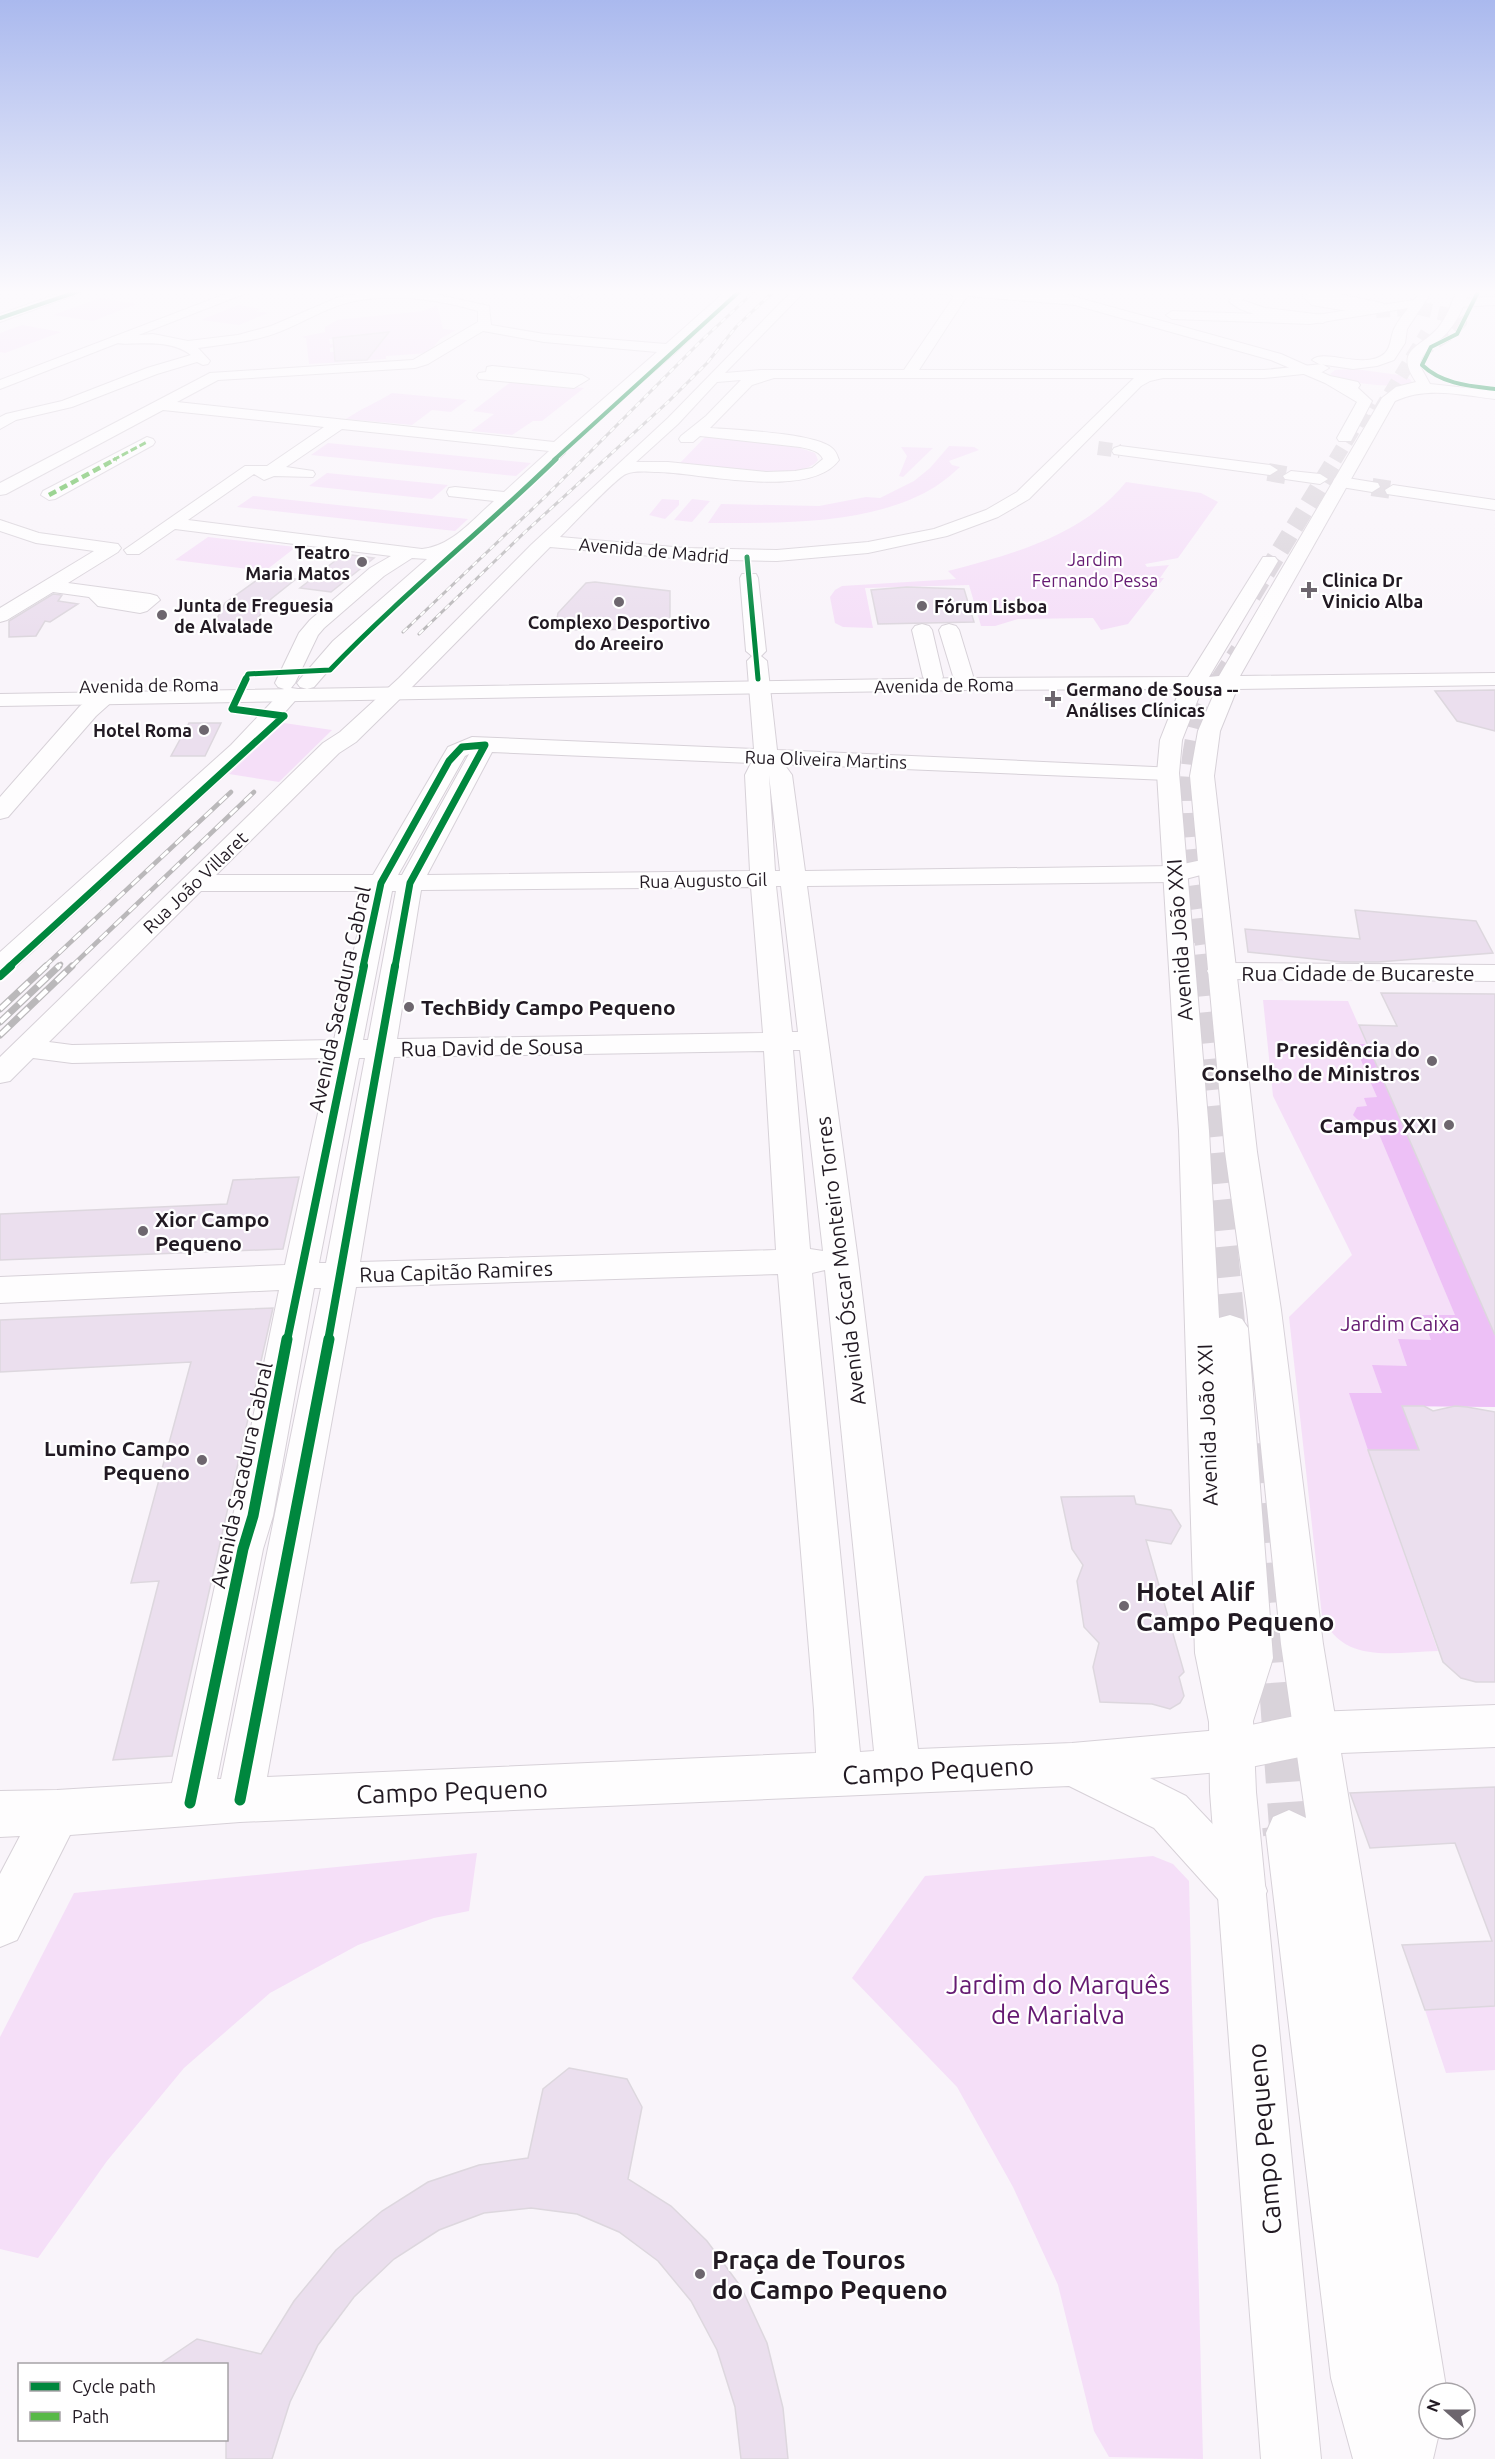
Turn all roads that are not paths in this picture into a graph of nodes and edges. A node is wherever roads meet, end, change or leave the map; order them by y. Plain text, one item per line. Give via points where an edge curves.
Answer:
1 (65, 405) edge
2 (160, 405) joint
3 (607, 405) edge
4 (695, 405) edge
5 (724, 405) edge
6 (1120, 405) edge
7 (1364, 405) tunnel mouth
8 (1385, 405) tunnel mouth
9 (0, 424) edge
10 (339, 424) junction
11 (698, 431) junction
12 (108, 433) junction
13 (558, 447) junction
14 (1126, 450) tunnel mouth
15 (649, 462) junction
16 (1265, 470) tunnel mouth
17 (269, 471) junction
18 (307, 474) dead end
19 (1292, 475) tunnel mouth
20 (1315, 478) junction
21 (1341, 482) junction
22 (1372, 487) tunnel mouth
23 (0, 490) edge
24 (1393, 490) tunnel mouth
25 (455, 492) dead end
26 (49, 495) dead end
27 (1309, 496) dead end
28 (508, 498) junction
29 (1495, 505) edge
30 (172, 523) junction
31 (0, 525) edge
32 (192, 525) junction
33 (547, 541) junction
34 (1280, 544) dead end
35 (133, 550) dead end
36 (420, 558) junction
37 (748, 568) junction
38 (50, 586) junction
39 (96, 593) dead end
40 (0, 616) edge
41 (922, 630) dead end
42 (950, 630) dead end
43 (1256, 658) junction
44 (1495, 668) edge
45 (758, 670) junction
46 (1290, 672) junction
47 (933, 677) junction
48 (1198, 678) junction
49 (1230, 678) junction
50 (1495, 679) edge
51 (964, 680) junction
52 (294, 687) junction
53 (0, 688) edge
54 (400, 688) junction
55 (104, 699) junction
56 (0, 700) edge
57 (485, 745) joint
58 (766, 756) junction
59 (1168, 773) junction
60 (1202, 776) junction
61 (0, 812) edge
62 (1211, 865) junction
63 (1174, 874) junction
64 (778, 879) junction
65 (194, 883) junction
66 (395, 883) junction
67 (0, 966) edge
68 (1221, 971) junction
69 (1495, 974) edge
70 (778, 1041) junction
71 (814, 1041) junction
72 (26, 1048) junction
73 (363, 1049) junction
74 (0, 1074) edge
75 (1194, 1131) junction
76 (1241, 1152) junction
77 (841, 1260) junction
78 (794, 1261) junction
79 (341, 1275) junction
80 (299, 1277) junction
81 (0, 1290) edge
82 (1230, 1328) tunnel mouth
83 (253, 1516) junction
84 (294, 1516) junction
85 (1495, 1725) edge
86 (1315, 1733) junction
87 (1231, 1736) junction
88 (1072, 1764) junction
89 (898, 1771) junction
90 (839, 1775) junction
91 (240, 1800) junction
92 (190, 1803) junction
93 (57, 1813) junction
94 (0, 1814) edge
95 (1289, 1833) tunnel mouth
96 (1243, 1891) junction
97 (0, 1923) edge
98 (1291, 2459) edge
99 (1383, 2459) edge
100 (1403, 2459) edge

1 - 9 street via 12,417
2 - 10 street
2 - 12 street
3 - 13 street
4 - 15 street
5 - 11 street
6 - 37 street, Avenida de Madrid via 1090,445 1026,494 967,524 879,546 800,555
7 - 20 street via 1333,457
8 - 21 street, Avenida João XXI
10 - 13 street
10 - 17 street
11 - 15 street
11 - 15 street via 807,443 828,452 831,460 818,471 780,477
12 - 23 street
12 - 26 street via 147,442
13 - 28 street
14 - 16 street
15 - 33 street, Rua João Villaret via 620,470
17 - 18 street
17 - 30 street via 251,469
17 - 32 street
19 - 20 street
20 - 21 street
20 - 27 street
21 - 22 street
21 - 43 street, Avenida João XXI
24 - 29 street
25 - 28 street
28 - 36 street via 450,548
30 - 32 street
30 - 35 street
31 - 38 street via 36,538 112,548
32 - 36 street
33 - 37 street, Avenida de Madrid via 678,555
33 - 54 street, Rua João Villaret
34 - 48 street, Avenida João XXI
36 - 52 street via 340,645
36 - 52 street via 377,572 317,624 309,633
37 - 45 street, Avenida Óscar Monteiro Torres
38 - 39 street
38 - 40 street
41 - 47 street, Avenida de Roma
42 - 51 street, Avenida de Roma
43 - 46 street
43 - 49 street, Avenida João XXI
44 - 46 street, Avenida de Roma
45 - 47 street, Avenida de Roma
45 - 51 street, Avenida de Roma
45 - 54 street, Avenida de Roma
45 - 58 street, Avenida Óscar Monteiro Torres
46 - 49 street, Avenida de Roma
47 - 51 street, Avenida de Roma
48 - 49 street, Avenida de Roma
48 - 51 street, Avenida de Roma
48 - 59 street, Avenida João XXI via 1180,712
49 - 50 street, Avenida de Roma
49 - 60 street, Avenida João XXI via 1207,740
52 - 53 street, Avenida de Roma
52 - 54 street, Avenida de Roma
52 - 55 street, Avenida de Roma
52 - 67 street via 239,750
54 - 65 street, Rua João Villaret via 332,748
55 - 56 street, Avenida de Roma
55 - 61 street via 88,711
57 - 58 street, Rua Oliveira Martins
57 - 66 street, Avenida Sacadura Cabral
58 - 59 street, Rua Oliveira Martins
58 - 64 street, Avenida Óscar Monteiro Torres via 757,775
59 - 60 street, Rua Oliveira Martins
59 - 63 street, Avenida João XXI
60 - 62 street, Avenida João XXI
62 - 63 street, Rua Augusto Gil
62 - 68 street, Avenida João XXI
63 - 64 street, Rua Augusto Gil
63 - 75 street, Avenida João XXI
64 - 66 street, Rua Augusto Gil
64 - 70 street, Avenida Óscar Monteiro Torres
64 - 71 street, Avenida Óscar Monteiro Torres
65 - 66 street, Rua Augusto Gil
65 - 72 street, Rua João Villaret
66 - 73 street, Avenida Sacadura Cabral
68 - 69 street, Rua Cidade de Bucareste
68 - 76 street, Avenida João XXI
70 - 71 street, Rua David de Sousa
70 - 73 street, Rua David de Sousa
70 - 78 street, Avenida Óscar Monteiro Torres
71 - 77 street, Avenida Óscar Monteiro Torres
72 - 73 street, Rua David de Sousa via 72,1054
72 - 74 street, Rua João Villaret
73 - 79 street, Avenida Sacadura Cabral
73 - 80 street, Avenida Sacadura Cabral
75 - 76 street via 1217,1136
75 - 87 street, Avenida João XXI via 1216,1653
76 - 86 street, Avenida João XXI
77 - 78 street, Rua Capitão Ramires
77 - 89 street, Avenida Óscar Monteiro Torres
78 - 79 street, Rua Capitão Ramires
78 - 90 street, Avenida Óscar Monteiro Torres
79 - 80 street, Rua Capitão Ramires
79 - 84 street, Avenida Sacadura Cabral
80 - 81 street, Rua Capitão Ramires
80 - 83 street, Avenida Sacadura Cabral
82 - 87 street via 1252,1658
83 - 84 street, Avenida Sacadura Cabral
83 - 92 street, Avenida Sacadura Cabral
84 - 91 street, Avenida Sacadura Cabral
85 - 86 street
86 - 87 street
86 - 100 street via 1418,2393
87 - 88 street, Campo Pequeno
87 - 96 street, Campo Pequeno
88 - 89 street, Campo Pequeno
88 - 96 street via 1170,1812
89 - 90 street, Campo Pequeno
90 - 91 street, Campo Pequeno
91 - 92 street, Campo Pequeno
92 - 93 street, Campo Pequeno
93 - 94 street, Campo Pequeno
93 - 97 street
95 - 99 street via 1360,2378
96 - 98 street, Campo Pequeno

